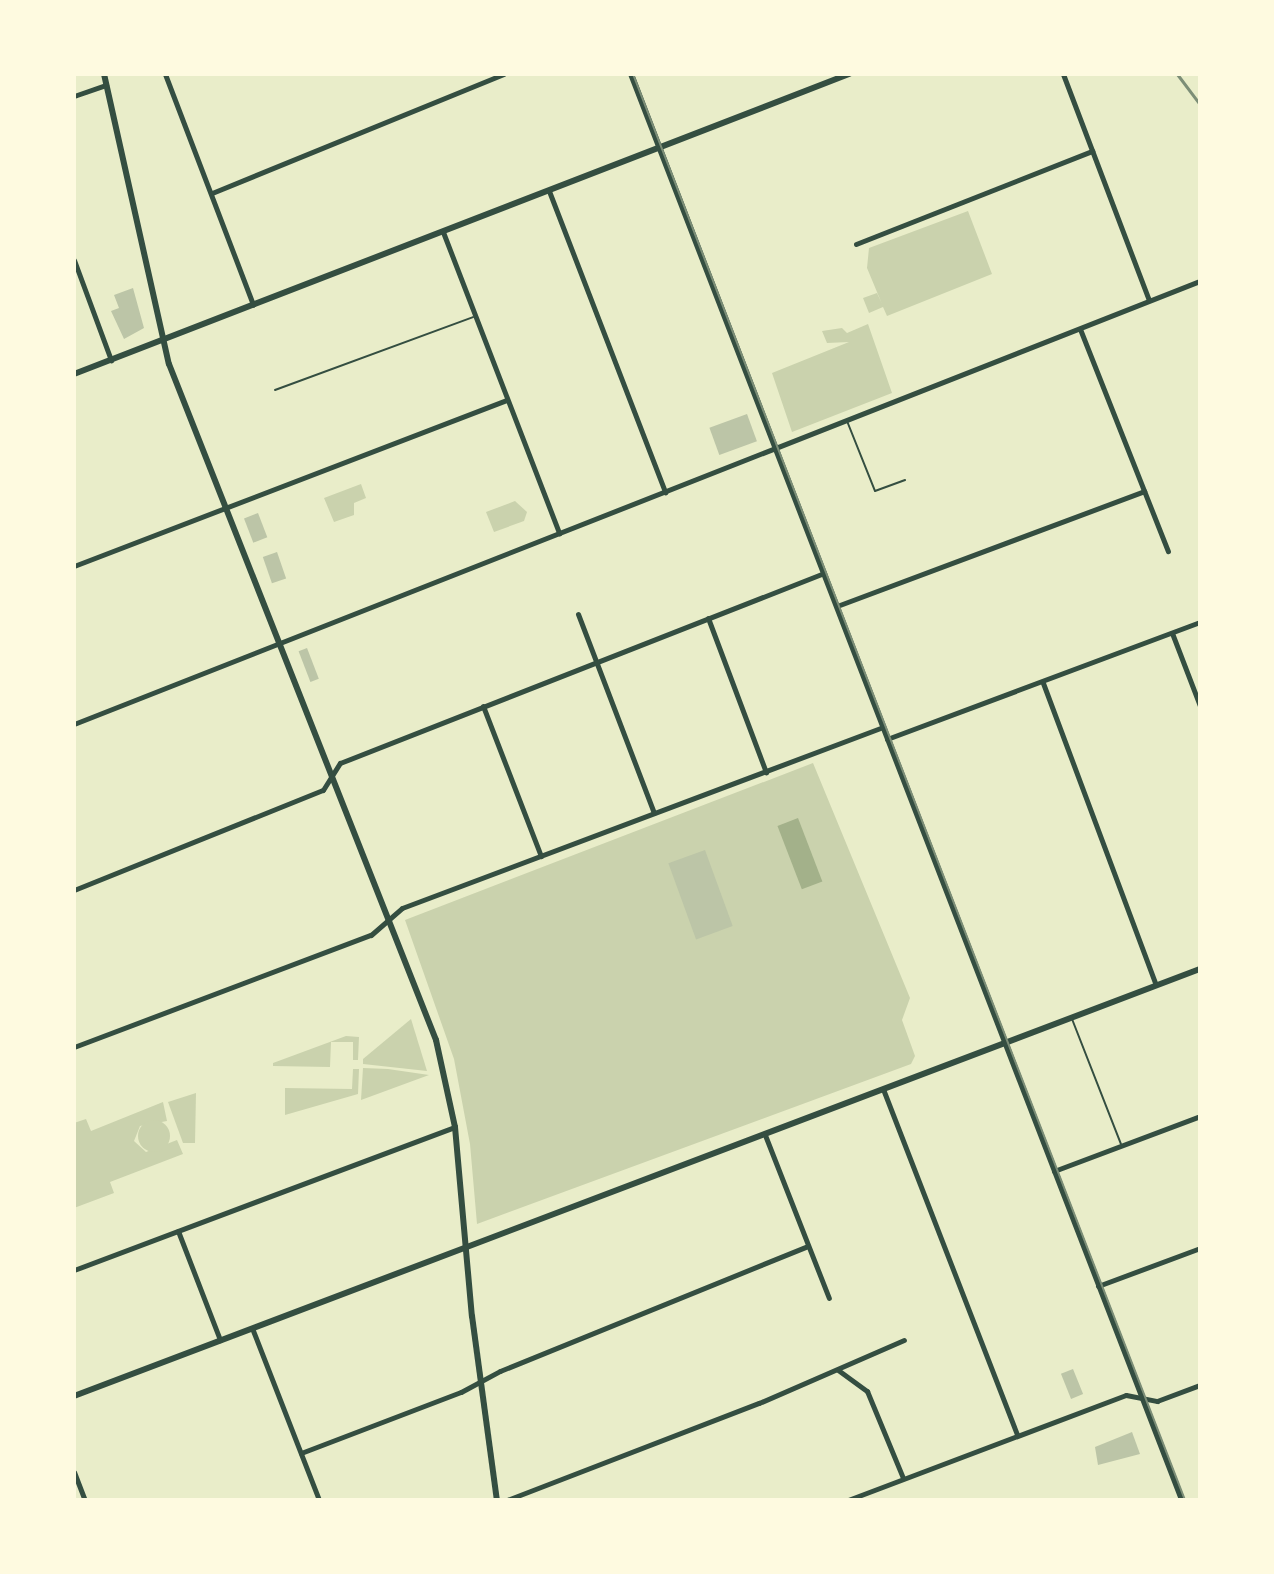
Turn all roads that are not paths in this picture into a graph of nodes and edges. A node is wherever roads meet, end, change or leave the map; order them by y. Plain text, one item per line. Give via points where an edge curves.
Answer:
1 (104, 74) edge
2 (166, 74) edge
3 (504, 74) edge
4 (631, 74) edge
5 (849, 74) edge
6 (1063, 74) edge
7 (106, 85) junction
8 (74, 96) edge
9 (660, 148) junction
10 (1092, 151) junction
11 (549, 191) junction
12 (212, 193) junction
13 (443, 232) junction
14 (856, 244) dead end
15 (74, 260) edge
16 (1200, 282) edge
17 (1149, 300) junction
18 (253, 305) junction
19 (474, 316) junction
20 (1080, 329) junction
21 (163, 341) junction
22 (111, 360) junction
23 (74, 374) edge
24 (275, 390) dead end
25 (506, 400) junction
26 (847, 420) junction
27 (777, 448) junction
28 (905, 480) dead end
29 (1144, 491) junction
30 (665, 492) junction
31 (225, 509) junction
32 (559, 533) junction
33 (1168, 551) dead end
34 (74, 566) edge
35 (824, 573) junction
36 (837, 606) junction
37 (578, 614) dead end
38 (708, 618) junction
39 (1200, 622) edge
40 (1172, 633) junction
41 (278, 644) junction
42 (596, 662) junction
43 (1043, 683) junction
44 (483, 706) junction
45 (1200, 706) edge
46 (74, 724) edge
47 (883, 727) junction
48 (887, 739) junction
49 (766, 772) junction
50 (332, 777) junction
51 (654, 813) junction
52 (541, 856) junction
53 (74, 890) edge
54 (389, 921) junction
55 (1200, 969) edge
56 (1156, 985) junction
57 (1072, 1018) junction
58 (1005, 1044) junction
59 (74, 1047) edge
60 (882, 1088) junction
61 (1200, 1116) edge
62 (455, 1127) junction
63 (765, 1135) junction
64 (1122, 1145) junction
65 (1054, 1171) junction
66 (178, 1231) junction
67 (808, 1246) junction
68 (466, 1247) junction
69 (1200, 1248) edge
70 (74, 1270) edge
71 (1098, 1286) junction
72 (829, 1298) dead end
73 (252, 1328) junction
74 (220, 1340) junction
75 (904, 1340) dead end
76 (837, 1369) junction
77 (481, 1380) junction
78 (1200, 1385) edge
79 (74, 1396) edge
80 (1141, 1397) junction
81 (1017, 1435) junction
82 (301, 1453) junction
83 (74, 1472) edge
84 (903, 1478) junction
85 (85, 1500) edge
86 (319, 1500) edge
87 (497, 1500) edge
88 (507, 1500) edge
89 (848, 1500) edge
90 (1182, 1500) edge

1 - 7 street
2 - 12 street
3 - 12 street
4 - 9 street
5 - 9 street
6 - 10 street
7 - 8 street
7 - 21 street
9 - 11 street
9 - 27 street
10 - 14 street
10 - 17 street
11 - 13 street
11 - 30 street
12 - 18 street
13 - 18 street
13 - 19 street
15 - 22 street
16 - 17 street
17 - 20 street
18 - 21 street
19 - 24 lane
19 - 25 street
20 - 26 street
20 - 29 street
21 - 22 street
21 - 31 street
22 - 23 street
25 - 31 street
25 - 32 street
26 - 27 street
26 - 28 lane via 875,491
27 - 30 street
27 - 35 street
29 - 33 street
29 - 36 street
30 - 32 street
31 - 34 street
31 - 41 street
32 - 41 street
35 - 36 street
35 - 38 street
36 - 47 street
37 - 42 street
38 - 42 street
38 - 49 street
39 - 40 street
40 - 43 street
40 - 45 street
41 - 46 street
41 - 50 street
42 - 44 street
42 - 51 street
43 - 48 street
43 - 56 street
44 - 50 street via 340,763
44 - 52 street
47 - 48 street
47 - 49 street
48 - 58 street
49 - 51 street
50 - 53 street via 323,790
50 - 54 street
51 - 52 street
52 - 54 street via 402,908
54 - 59 street via 371,935
54 - 62 street via 436,1040
55 - 56 street
56 - 57 street
57 - 58 street
57 - 64 lane
58 - 60 street
58 - 65 street
60 - 63 street
60 - 81 street
61 - 64 street
62 - 66 street
62 - 68 street
63 - 67 street
63 - 68 street
64 - 65 street
65 - 71 street
66 - 70 street
66 - 74 street
67 - 72 street
67 - 77 street
68 - 73 street
68 - 77 street
69 - 71 street
71 - 80 street
73 - 74 street
73 - 82 street
74 - 79 street
75 - 76 street
76 - 84 street via 867,1391
76 - 88 street
77 - 82 street
77 - 87 street
78 - 80 street via 1157,1401
80 - 81 street via 1126,1395
80 - 90 street
81 - 84 street
82 - 86 street
83 - 85 street
84 - 89 street

